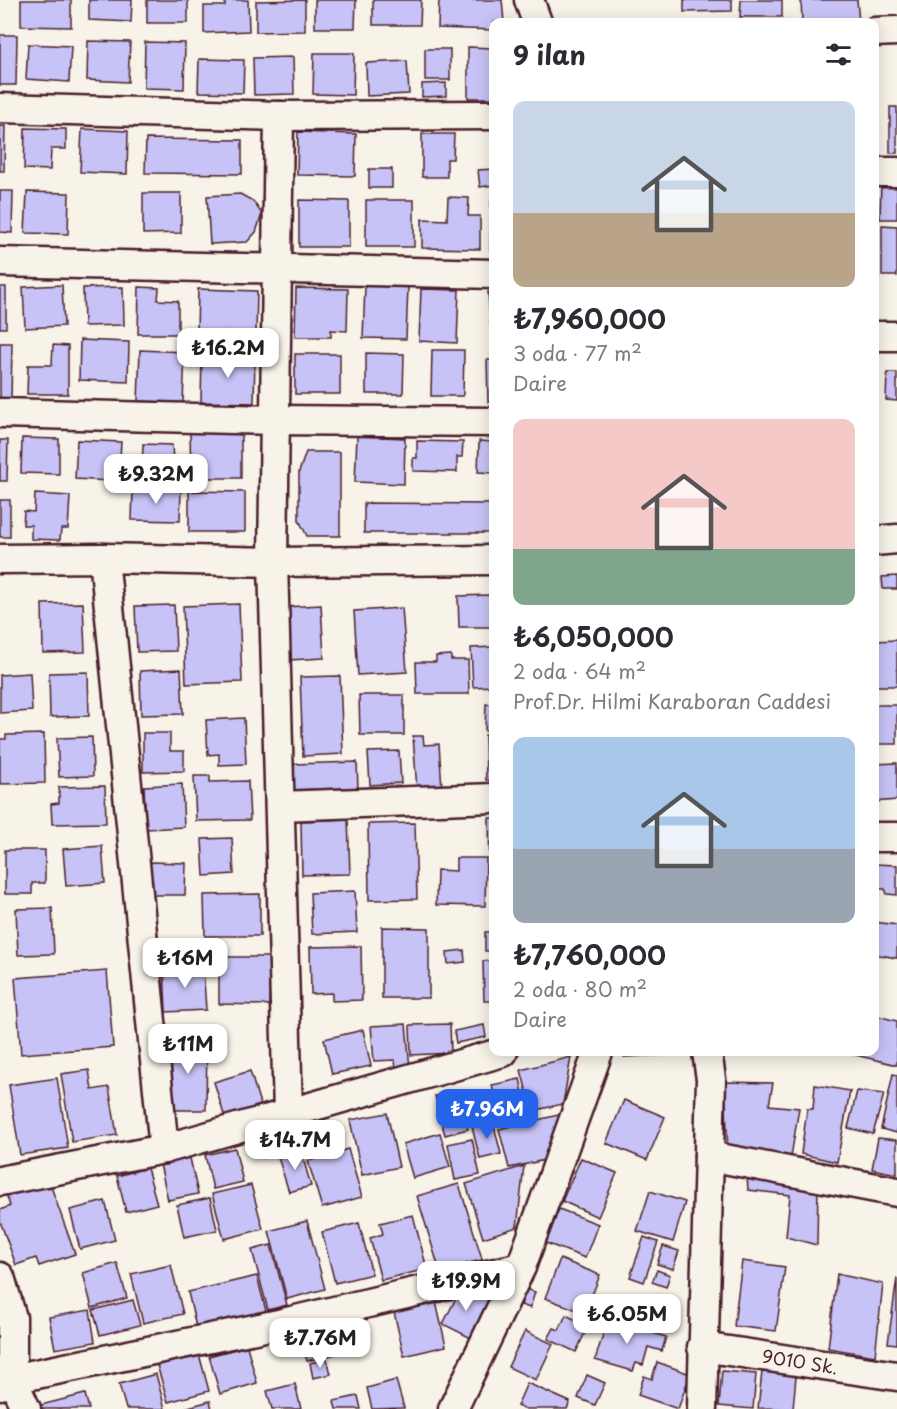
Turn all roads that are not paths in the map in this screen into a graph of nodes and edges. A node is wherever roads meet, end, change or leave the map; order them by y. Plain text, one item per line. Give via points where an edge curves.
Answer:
1 (529, 0) edge
2 (536, 18) edge
3 (897, 31) edge
4 (879, 32) edge
5 (0, 108) edge
6 (489, 115) edge
7 (279, 116) junction
8 (879, 172) edge
9 (897, 172) edge
10 (0, 262) edge
11 (278, 268) junction
12 (489, 274) edge
13 (879, 336) edge
14 (897, 336) edge
15 (0, 413) edge
16 (276, 420) junction
17 (489, 422) edge
18 (897, 539) edge
19 (879, 541) edge
20 (104, 558) junction
21 (0, 559) edge
22 (489, 560) edge
23 (273, 562) junction
24 (489, 798) edge
25 (280, 806) junction
26 (879, 837) edge
27 (897, 837) edge
28 (489, 1056) edge
29 (597, 1056) edge
30 (708, 1056) edge
31 (288, 1113) junction
32 (164, 1149) junction
33 (709, 1156) junction
34 (0, 1181) edge
35 (897, 1192) edge
36 (521, 1267) junction
37 (0, 1277) edge
38 (702, 1347) junction
39 (897, 1376) edge
40 (6, 1382) edge
41 (26, 1409) edge
42 (452, 1409) edge
43 (702, 1409) edge

1 - 2 street
3 - 4 street
5 - 7 street
6 - 7 street
7 - 11 street
8 - 9 street
10 - 11 street
11 - 12 street
11 - 16 street
13 - 14 street
15 - 16 street
16 - 17 street
16 - 23 street
18 - 19 street
20 - 21 street
20 - 23 street
20 - 32 street
22 - 23 street
23 - 25 street
24 - 25 street
25 - 31 street
26 - 27 street
28 - 31 street
29 - 36 street
30 - 33 street via 711,1079
31 - 32 street
32 - 34 street
33 - 35 street
33 - 38 street
36 - 40 street
36 - 42 street
37 - 40 street via 12,1318
38 - 39 street, 9010 Sk.
38 - 43 street
40 - 41 street

